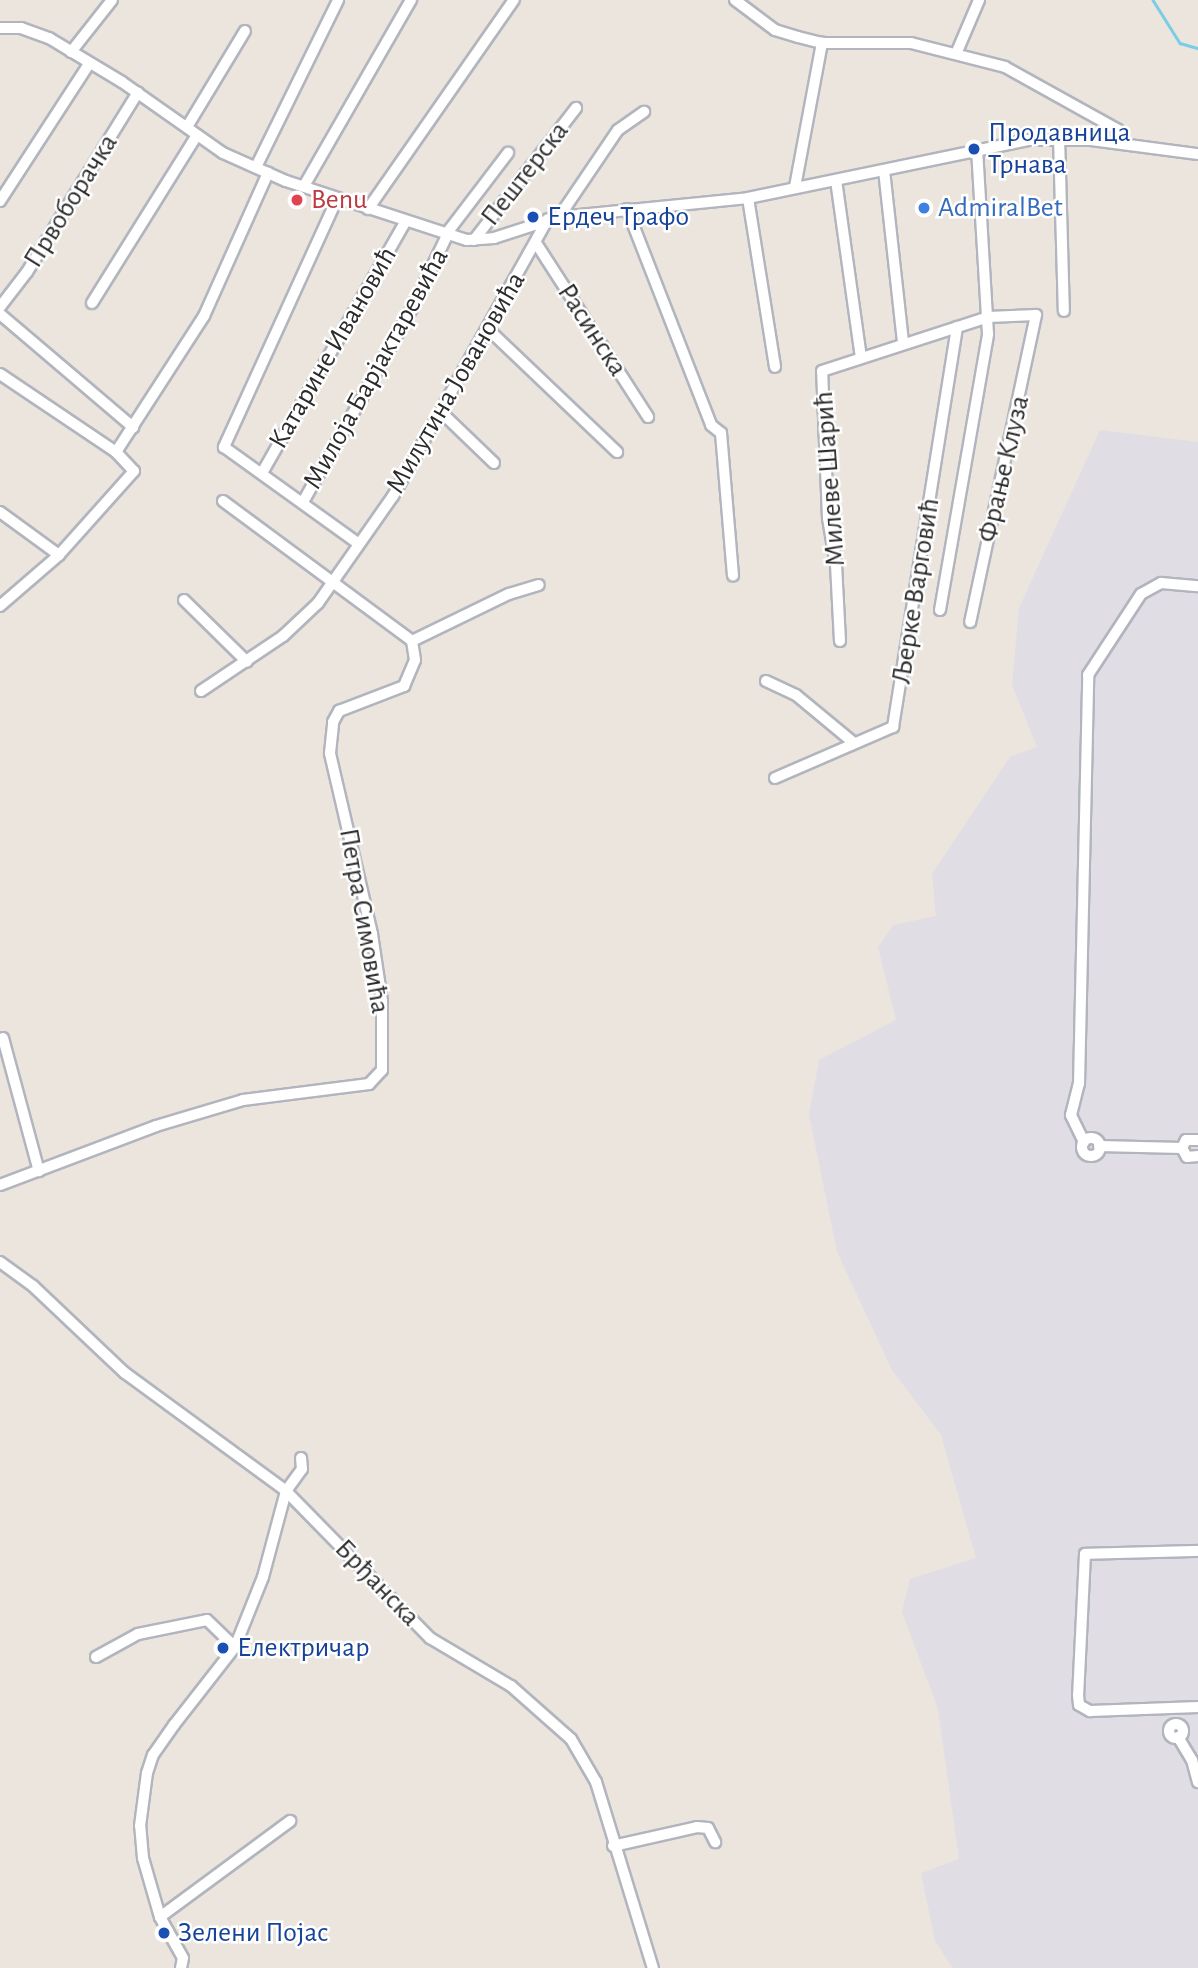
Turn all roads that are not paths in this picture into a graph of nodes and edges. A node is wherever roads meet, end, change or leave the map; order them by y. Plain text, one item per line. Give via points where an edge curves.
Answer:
1 (112, 0) edge
2 (338, 0) edge
3 (411, 0) edge
4 (514, 0) edge
5 (735, 0) edge
6 (979, 0) edge
7 (0, 28) edge
8 (245, 31) dead end
9 (822, 43) junction
10 (71, 52) junction
11 (956, 54) junction
12 (89, 64) junction
13 (138, 92) junction
14 (576, 108) dead end
15 (644, 112) dead end
16 (187, 127) junction
17 (197, 135) junction
18 (1059, 137) junction
19 (1118, 142) junction
20 (977, 149) junction
21 (508, 153) dead end
22 (1198, 154) edge
23 (256, 167) junction
24 (884, 170) junction
25 (268, 173) junction
26 (836, 180) junction
27 (304, 186) junction
28 (795, 187) junction
29 (748, 198) junction
30 (337, 199) junction
31 (0, 201) edge
32 (368, 209) junction
33 (626, 209) junction
34 (553, 218) junction
35 (404, 222) junction
36 (448, 236) junction
37 (474, 240) junction
38 (536, 243) junction
39 (92, 303) dead end
40 (0, 307) edge
41 (1064, 311) dead end
42 (0, 314) edge
43 (1036, 315) joint
44 (988, 317) junction
45 (957, 327) junction
46 (489, 330) junction
47 (903, 343) junction
48 (861, 358) junction
49 (775, 367) dead end
50 (0, 374) edge
51 (442, 413) junction
52 (648, 417) dead end
53 (133, 427) junction
54 (116, 452) junction
55 (617, 452) dead end
56 (494, 463) dead end
57 (262, 474) junction
58 (223, 501) dead end
59 (303, 502) junction
60 (0, 512) edge
61 (359, 544) junction
62 (59, 555) junction
63 (733, 575) dead end
64 (332, 582) junction
65 (539, 585) dead end
66 (1198, 586) edge
67 (184, 600) dead end
68 (0, 606) edge
69 (940, 610) dead end
70 (970, 622) dead end
71 (412, 641) junction
72 (840, 641) dead end
73 (247, 662) junction
74 (766, 681) dead end
75 (201, 691) dead end
76 (854, 743) junction
77 (775, 778) dead end
78 (3, 1038) dead end
79 (1198, 1140) edge
80 (1182, 1148) junction
81 (1198, 1156) edge
82 (39, 1171) junction
83 (0, 1185) edge
84 (0, 1262) edge
85 (301, 1458) dead end
86 (286, 1491) junction
87 (1198, 1551) edge
88 (235, 1647) junction
89 (96, 1657) dead end
90 (1198, 1707) edge
91 (1178, 1737) dead end
92 (1198, 1782) edge
93 (290, 1821) dead end
94 (715, 1842) dead end
95 (613, 1846) junction
96 (160, 1917) junction
97 (181, 1968) edge
98 (653, 1968) edge

1 - 10 street
2 - 23 street
3 - 27 street
4 - 32 street
5 - 9 street via 775,30
6 - 11 street
7 - 10 street via 21,28
8 - 16 street
9 - 11 street via 911,43
9 - 28 street
10 - 12 street
11 - 19 street via 1018,73 1118,130
12 - 13 street
12 - 31 street
13 - 16 street
13 - 40 street, Првоборачка via 27,272
14 - 37 street, Пештерска
15 - 34 street, Милутина Јовановића via 618,130
16 - 17 street
17 - 23 street
17 - 39 street
18 - 19 street
18 - 20 street
18 - 41 street
19 - 22 street
20 - 24 street
20 - 44 street
21 - 36 street, Милоја Барјактаревића
23 - 25 street
24 - 26 street
24 - 47 street
25 - 27 street
25 - 53 street via 204,316
26 - 28 street
26 - 48 street
27 - 30 street
28 - 29 street
29 - 33 street
29 - 49 street
30 - 32 street
30 - 57 street via 224,447
32 - 35 street
33 - 34 street
33 - 63 street via 711,425 721,433
34 - 37 street
34 - 38 street, Милутина Јовановића
35 - 36 street
35 - 57 street, Катарине Ивановић
36 - 37 street
36 - 59 street, Милоја Барјактаревића
38 - 46 street, Милутина Јовановића
38 - 52 street, Расинска
42 - 53 street
43 - 44 street, Милеве Шарић
43 - 70 street, Фрање Клуза
44 - 45 street, Милеве Шарић
44 - 69 street via 968,463
45 - 47 street, Милеве Шарић
45 - 76 street, Љерке Варговић via 893,727
46 - 51 street, Милутина Јовановића
46 - 55 street
47 - 48 street, Милеве Шарић
48 - 72 street, Милеве Шарић via 822,371 828,518
50 - 54 street
51 - 56 street
51 - 61 street, Милутина Јовановића
53 - 54 street
54 - 62 street via 134,471
57 - 59 street
58 - 64 street
59 - 61 street
60 - 62 street
61 - 64 street, Милутина Јовановића
62 - 68 street
64 - 71 street
64 - 73 street, Милутина Јовановића via 318,603
65 - 71 street via 509,594
66 - 80 street via 1161,583 1141,594 1088,675 1079,1084 1071,1115 1084,1142
67 - 73 street
71 - 82 street, Петра Симовића via 415,660 404,686 340,711 333,722 330,753 372,934 382,1001 382,1070 369,1084 312,1088 231,1104 156,1126
73 - 75 street, Милутина Јовановића
74 - 76 street via 796,695
76 - 77 street, Љерке Варговић
78 - 82 street
79 - 80 street via 1186,1140
80 - 81 street via 1186,1157
82 - 83 street, Петра Симовића
84 - 86 street, Брђанска via 33,1286 125,1373
85 - 86 street via 302,1469
86 - 88 street via 263,1577
86 - 95 street, Брђанска via 430,1637 522,1694 571,1739 590,1766
87 - 90 street via 1085,1554 1078,1695 1079,1705 1090,1711
88 - 89 street via 208,1620 138,1633
88 - 96 street via 164,1740 148,1773 140,1826 143,1858
91 - 92 street via 1192,1759
93 - 96 street
94 - 95 street via 708,1828 697,1827
95 - 98 street, Брђанска
96 - 97 street via 183,1958

